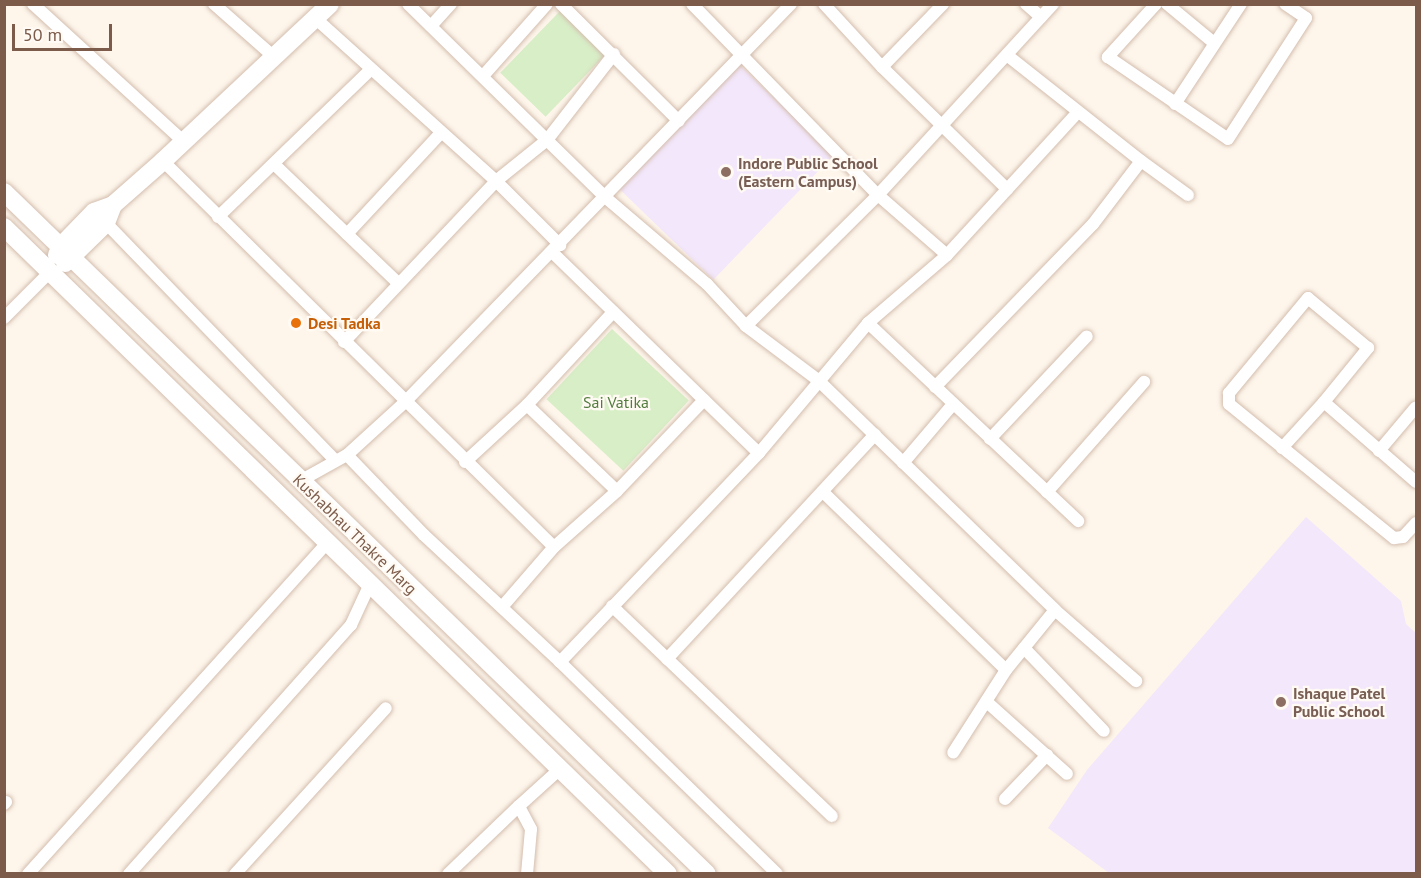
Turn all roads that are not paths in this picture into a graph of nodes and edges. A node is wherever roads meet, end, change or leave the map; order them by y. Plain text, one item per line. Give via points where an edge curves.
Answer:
1 (33, 4) edge
2 (214, 4) edge
3 (408, 4) edge
4 (451, 4) edge
5 (547, 4) edge
6 (561, 4) edge
7 (692, 4) edge
8 (792, 4) edge
9 (824, 4) edge
10 (943, 4) edge
11 (1026, 4) edge
12 (1053, 4) edge
13 (1156, 4) edge
14 (1167, 4) edge
15 (1241, 4) edge
16 (1285, 4) edge
17 (324, 8) edge
18 (1041, 17) junction
19 (431, 26) junction
20 (1214, 43) junction
21 (614, 54) junction
22 (1007, 54) junction
23 (273, 56) junction
24 (743, 57) junction
25 (882, 67) junction
26 (370, 70) junction
27 (483, 76) junction
28 (1175, 104) junction
29 (1077, 113) junction
30 (679, 121) junction
31 (942, 126) junction
32 (441, 133) junction
33 (547, 140) junction
34 (184, 142) junction
35 (163, 161) junction
36 (1142, 161) junction
37 (274, 164) junction
38 (496, 181) junction
39 (1007, 189) junction
40 (4, 192) edge
41 (878, 195) junction
42 (1188, 195) dead end
43 (605, 197) junction
44 (113, 205) junction
45 (218, 217) junction
46 (106, 223) junction
47 (4, 226) edge
48 (347, 234) junction
49 (556, 249) junction
50 (67, 251) junction
51 (947, 255) junction
52 (51, 271) junction
53 (398, 283) junction
54 (4, 300) edge
55 (15, 309) junction
56 (614, 312) junction
57 (4, 318) edge
58 (868, 323) junction
59 (746, 326) junction
60 (1086, 336) dead end
61 (344, 342) junction
62 (818, 380) junction
63 (1144, 382) dead end
64 (935, 387) junction
65 (704, 400) junction
66 (1323, 402) junction
67 (404, 403) junction
68 (953, 404) junction
69 (527, 405) junction
70 (1416, 407) edge
71 (875, 434) junction
72 (990, 439) junction
73 (1282, 448) junction
74 (1378, 451) junction
75 (759, 453) junction
76 (341, 457) junction
77 (465, 462) junction
78 (903, 463) junction
79 (300, 481) junction
80 (1416, 482) edge
81 (617, 491) junction
82 (824, 492) junction
83 (1047, 492) junction
84 (1078, 521) dead end
85 (1416, 523) edge
86 (326, 544) junction
87 (554, 547) junction
88 (369, 586) junction
89 (612, 606) junction
90 (502, 607) junction
91 (1055, 610) junction
92 (1024, 648) junction
93 (667, 659) junction
94 (560, 662) junction
95 (1006, 670) junction
96 (1136, 681) dead end
97 (988, 703) junction
98 (386, 708) dead end
99 (1104, 731) dead end
100 (953, 753) dead end
101 (1047, 755) junction
102 (561, 768) junction
103 (1067, 774) dead end
104 (1005, 799) dead end
105 (519, 806) junction
106 (832, 816) dead end
107 (28, 873) edge
108 (129, 873) edge
109 (235, 873) edge
110 (447, 873) edge
111 (527, 873) edge
112 (668, 873) edge
113 (707, 873) edge
114 (777, 873) edge

1 - 34 street
2 - 23 street
3 - 19 street
4 - 19 street
5 - 27 street
6 - 21 street
7 - 24 street
8 - 24 street
9 - 25 street
10 - 25 street
11 - 18 street
12 - 18 street
13 - 28 street via 1108,57
14 - 20 street
15 - 20 street
16 - 28 street via 1306,18 1228,139
17 - 23 main road
17 - 26 street
18 - 22 street
19 - 27 street
20 - 28 street
21 - 30 street
21 - 33 street
22 - 29 street
22 - 31 street
23 - 34 main road
24 - 30 street
24 - 41 street
25 - 31 street
26 - 32 street
26 - 37 street
27 - 33 street
29 - 36 street
29 - 39 street
30 - 43 street
31 - 39 street
31 - 41 street
32 - 38 street
32 - 48 street
33 - 38 street
33 - 43 street
34 - 35 main road
35 - 44 main road
35 - 45 street
36 - 42 street
36 - 64 street via 1093,224
37 - 45 street
37 - 48 street
38 - 49 street
38 - 53 street
39 - 51 street
40 - 50 main road, Kushabhau Thakre Marg
41 - 51 street
41 - 59 street
43 - 49 street
43 - 59 street via 707,284
44 - 46 main road
44 - 50 main road via 94,212
45 - 61 street
46 - 50 main road
46 - 76 street
47 - 52 main road, Kushabhau Thakre Marg
48 - 53 street
49 - 56 street
49 - 67 street
50 - 52 main road
50 - 79 main road, Kushabhau Thakre Marg
51 - 58 street
52 - 55 street
52 - 86 main road, Kushabhau Thakre Marg
53 - 61 street
54 - 55 street
55 - 57 street
56 - 65 street
56 - 69 street
58 - 62 street
58 - 64 street
59 - 62 street
60 - 72 street
61 - 67 street
62 - 71 street
62 - 75 street
63 - 83 street
64 - 68 street
65 - 75 street
65 - 81 street
66 - 73 street
66 - 73 street via 1368,348 1308,298 1227,398 1229,404
66 - 74 street
67 - 76 street
67 - 77 street
68 - 72 street
68 - 78 street
69 - 77 street
69 - 81 street
70 - 74 street
71 - 78 street
71 - 82 street
72 - 83 street
73 - 85 street via 1394,538 1403,537
74 - 80 street
75 - 89 street
76 - 79 street
76 - 90 street
77 - 87 street
78 - 91 street
79 - 113 main road, Kushabhau Thakre Marg
81 - 87 street
82 - 93 street
82 - 95 street
83 - 84 street
86 - 88 main road, Kushabhau Thakre Marg
86 - 107 street
87 - 90 street
88 - 102 main road, Kushabhau Thakre Marg
88 - 108 street via 351,625
89 - 93 street
89 - 94 street
90 - 94 street
91 - 92 street
91 - 96 street
92 - 95 street
92 - 99 street
93 - 106 street
94 - 114 street
95 - 97 street
97 - 100 street
97 - 101 street
98 - 109 street
101 - 103 street
101 - 104 street
102 - 105 street
102 - 112 main road, Kushabhau Thakre Marg
105 - 110 street
105 - 111 street via 531,830

